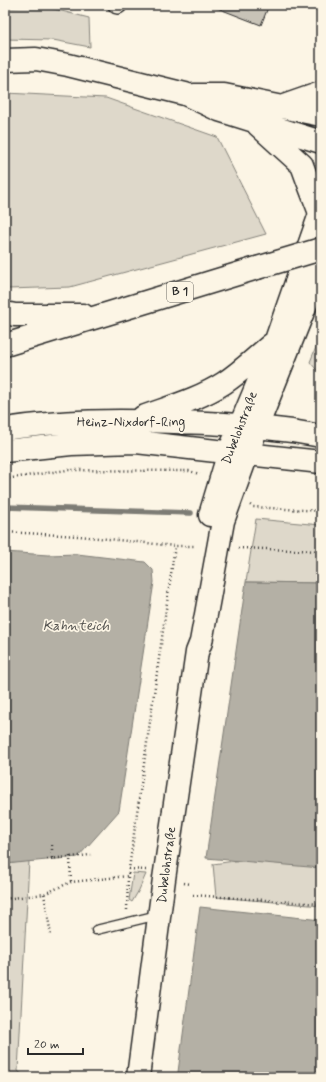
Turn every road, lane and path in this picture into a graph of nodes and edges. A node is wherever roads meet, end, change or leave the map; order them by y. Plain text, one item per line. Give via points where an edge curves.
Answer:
1 (5, 60) edge
2 (321, 93) edge
3 (185, 94) junction
4 (281, 108) junction
5 (321, 115) edge
6 (255, 121) junction
7 (321, 142) edge
8 (321, 212) edge
9 (321, 249) edge
10 (321, 267) edge
11 (5, 313) edge
12 (104, 315) junction
13 (276, 340) junction
14 (5, 345) edge
15 (134, 420) junction
16 (249, 426) junction
17 (5, 429) edge
18 (321, 436) edge
19 (5, 451) edge
20 (238, 453) junction
21 (321, 462) edge
22 (200, 474) dead end
23 (5, 479) edge
24 (247, 503) dead end
25 (321, 511) edge
26 (5, 532) edge
27 (175, 546) junction
28 (194, 546) dead end
29 (233, 548) dead end
30 (321, 551) edge
31 (52, 845) dead end
32 (90, 855) dead end
33 (70, 856) junction
34 (47, 858) dead end
35 (52, 858) junction
36 (129, 869) junction
37 (149, 870) dead end
38 (128, 876) junction
39 (71, 882) junction
40 (44, 894) junction
41 (193, 895) dead end
42 (5, 899) edge
43 (321, 904) edge
44 (127, 914) dead end
45 (160, 914) junction
46 (96, 930) dead end
47 (51, 935) dead end
48 (138, 1077) edge

1 - 3 main road via 36,59 68,65
2 - 4 main road
3 - 4 main road via 224,95
3 - 6 main road via 219,110
4 - 5 main road
6 - 7 main road
6 - 8 main road via 302,165
8 - 13 main road, Dubelohstraße
9 - 12 main road, B 1, bridge
10 - 16 main road, Dubelohstraße
11 - 12 main road
12 - 14 main road, B 1
13 - 15 main road via 223,384 203,395
13 - 16 main road, Dubelohstraße
15 - 16 main road, Heinz-Nixdorf-Ring
15 - 17 main road, Heinz-Nixdorf-Ring via 70,422
16 - 18 main road, Heinz-Nixdorf-Ring
16 - 20 main road, Dubelohstraße
19 - 20 main road, Heinz-Nixdorf-Ring via 71,444 136,442
20 - 21 main road, Heinz-Nixdorf-Ring
20 - 45 main road, Dubelohstraße via 197,652
22 - 23 path via 189,471 67,470
24 - 25 path via 253,507
26 - 27 path via 79,536
27 - 28 path
27 - 36 path
29 - 30 path
31 - 35 path
32 - 33 path
33 - 35 path
33 - 39 path
34 - 35 path
36 - 37 path
36 - 38 path
38 - 39 path
38 - 44 path
39 - 40 path
40 - 42 path
40 - 47 path
41 - 43 path
45 - 46 lane
45 - 48 main road, Dubelohstraße

